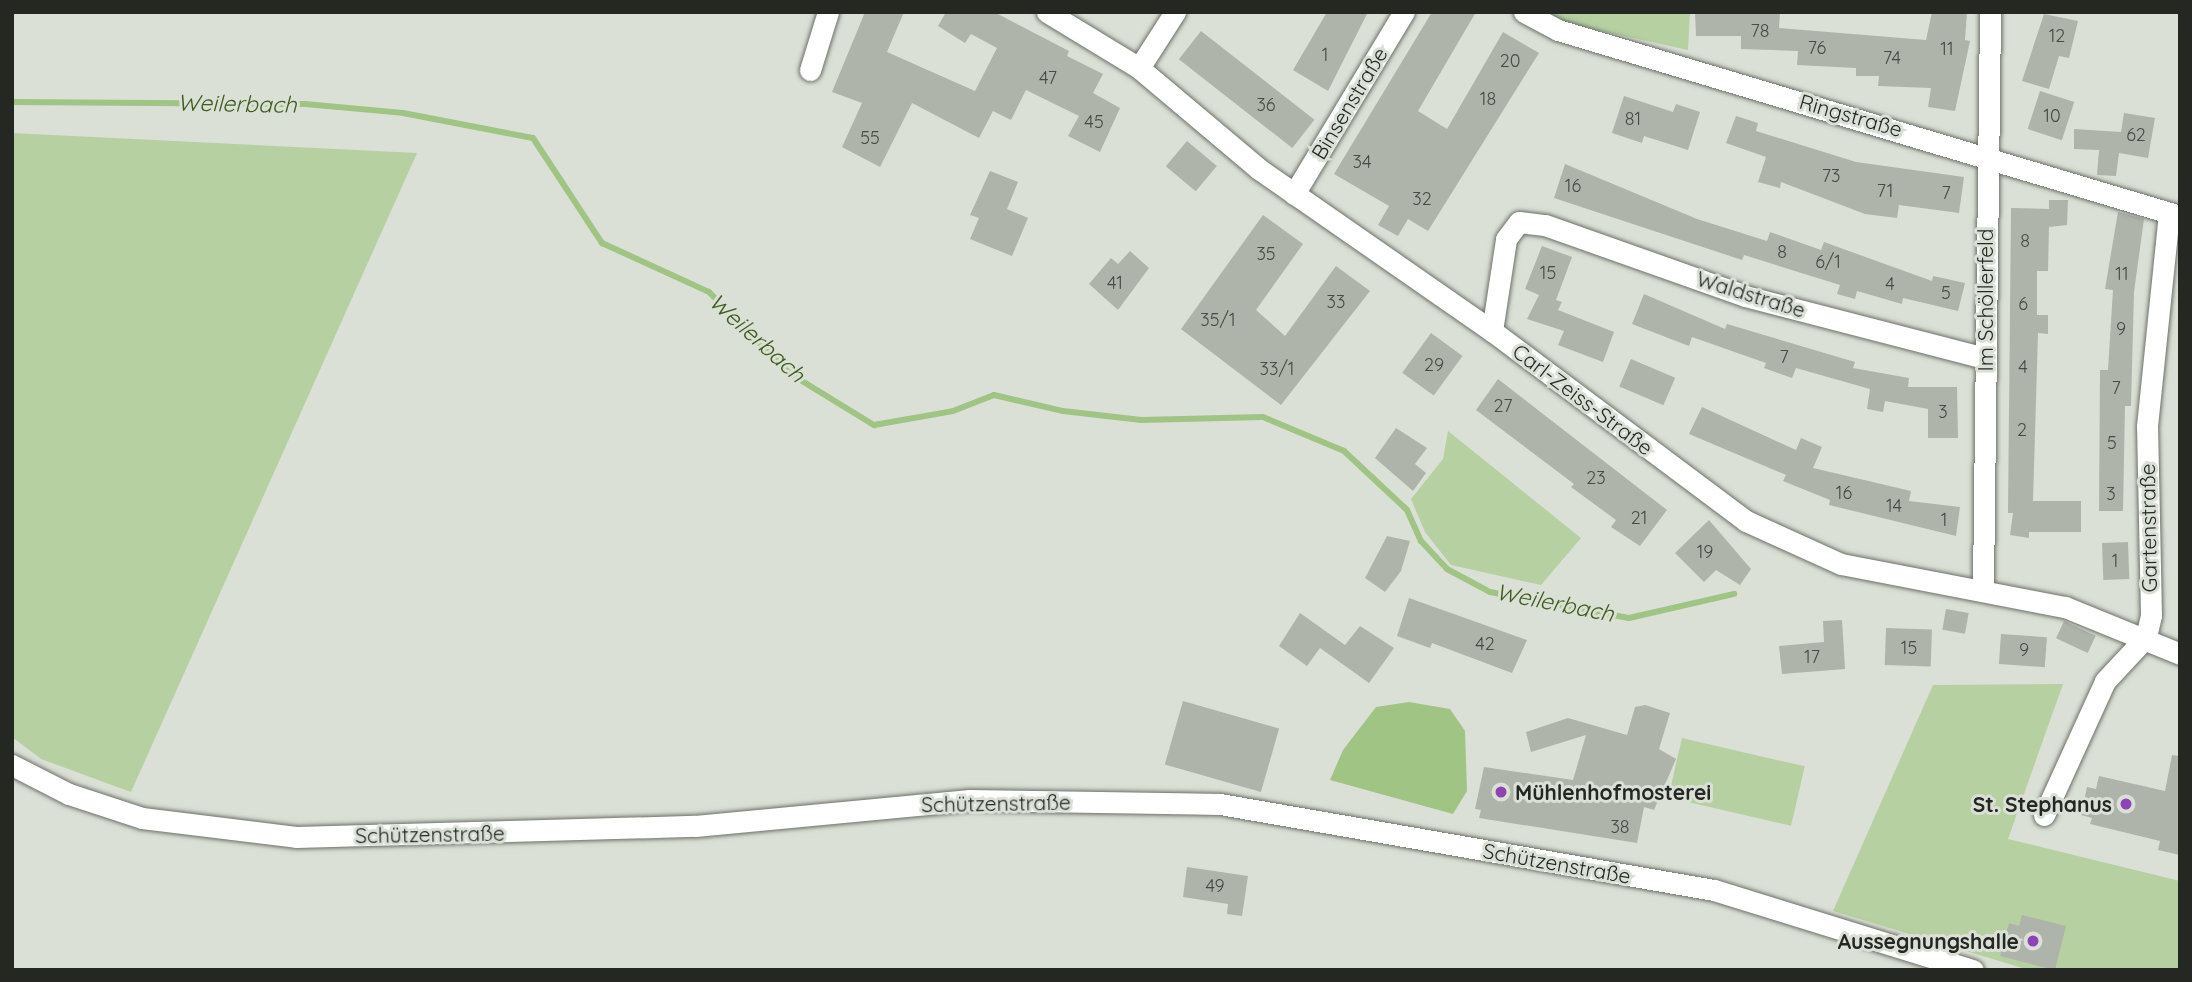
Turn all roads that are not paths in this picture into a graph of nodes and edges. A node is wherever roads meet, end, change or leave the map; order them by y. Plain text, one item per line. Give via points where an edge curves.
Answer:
1 (828, 12) edge
2 (1047, 12) edge
3 (1175, 12) edge
4 (1404, 12) edge
5 (1524, 12) edge
6 (1990, 12) edge
7 (1139, 68) junction
8 (810, 70) dead end
9 (1986, 154) junction
10 (1294, 194) junction
11 (2174, 214) edge
12 (1492, 331) junction
13 (1985, 358) junction
14 (1983, 587) junction
15 (2146, 638) junction
16 (2180, 654) edge
17 (12, 765) edge
18 (2045, 815) dead end
19 (1973, 970) edge

1 - 8 street
2 - 7 street, Carl-Zeiss-Straße
3 - 7 street
4 - 10 street, Binsenstraße
5 - 9 street, Ringstraße via 1558,30
6 - 9 street, Im Schöllerfeld
7 - 10 street, Carl-Zeiss-Straße
9 - 11 street, Ringstraße
9 - 13 street, Im Schöllerfeld
10 - 12 street, Carl-Zeiss-Straße
11 - 15 street, Gartenstraße via 2147,426 2151,614
12 - 13 street, Waldstraße via 1506,239 1519,222 1545,225 1745,296
12 - 14 street, Carl-Zeiss-Straße via 1746,522 1786,543 1841,564
13 - 14 street, Im Schöllerfeld
14 - 15 street, Carl-Zeiss-Straße via 2065,607
15 - 16 street, Carl-Zeiss-Straße
15 - 18 street via 2105,681
17 - 19 street, Schützenstraße via 69,794 142,818 296,837 695,826 970,800 1220,804 1714,890

